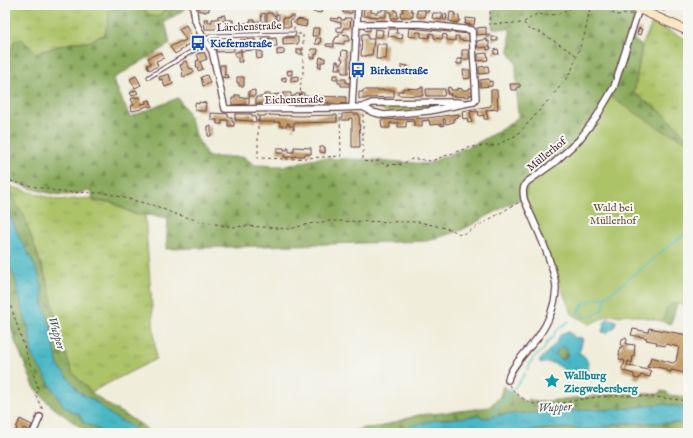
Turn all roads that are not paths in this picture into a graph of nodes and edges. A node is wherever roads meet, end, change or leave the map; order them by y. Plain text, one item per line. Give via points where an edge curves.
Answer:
1 (193, 5) edge
2 (358, 5) edge
3 (630, 5) edge
4 (639, 9) edge
5 (357, 24) junction
6 (688, 31) edge
7 (294, 34) road end
8 (205, 40) junction
9 (149, 76) dead end
10 (468, 103) junction
11 (352, 107) junction
12 (363, 107) junction
13 (508, 380) dead end
14 (40, 417) road end
15 (33, 433) edge

1 - 8 street via 195,20
2 - 5 street
3 - 4 main road
4 - 6 main road
4 - 13 street, Müllerhof via 614,87 597,116 579,140 554,163 525,184 524,199 545,248 556,288 554,306 547,324 513,368
5 - 10 street, Eichenstraße via 421,24 472,30 476,99
5 - 11 street
7 - 8 lane, Lärchenstraße via 211,36
8 - 9 lane via 199,47
8 - 11 street, Eichenstraße via 212,51 225,109
10 - 12 street, Eichenstraße via 372,103
10 - 12 street, Eichenstraße via 429,112 384,115
11 - 12 street, Eichenstraße
14 - 15 street

